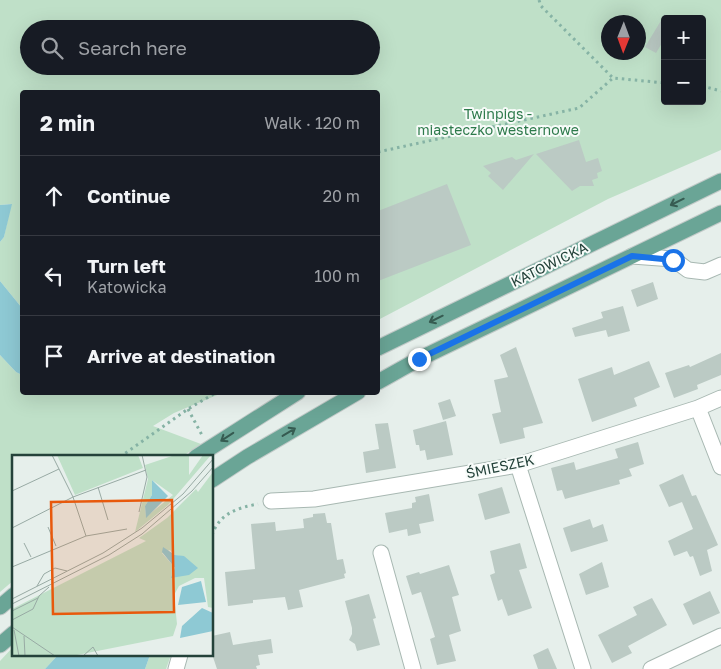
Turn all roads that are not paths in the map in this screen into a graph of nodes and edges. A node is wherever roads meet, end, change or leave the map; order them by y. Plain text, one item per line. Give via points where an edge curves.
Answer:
1 (721, 181) edge
2 (721, 213) edge
3 (632, 256) junction
4 (721, 265) edge
5 (380, 347) edge
6 (380, 381) edge
7 (293, 395) edge
8 (353, 395) edge
9 (721, 398) edge
10 (698, 408) junction
11 (203, 452) edge
12 (518, 465) junction
13 (721, 467) edge
14 (214, 479) edge
15 (271, 501) road end
16 (382, 553) dead end
17 (12, 597) edge
18 (0, 607) edge
19 (12, 635) edge
20 (721, 636) edge
21 (0, 645) edge
22 (180, 656) edge
23 (176, 669) edge
24 (413, 669) edge
25 (583, 669) edge
26 (651, 669) edge

1 -> 5 main road, KATOWICKA
2 - 3 main road, KATOWICKA
3 - 4 street via 673,260 688,270 705,272
3 - 6 main road, KATOWICKA
7 -> 11 main road
14 -> 8 main road
9 - 10 street, ŚMIESZEK
10 - 12 street, ŚMIESZEK
10 - 13 street
12 - 15 street, ŚMIESZEK via 314,499
12 - 25 street
16 - 24 street
17 - 18 main road
19 - 21 main road
20 - 26 street
22 - 23 street

